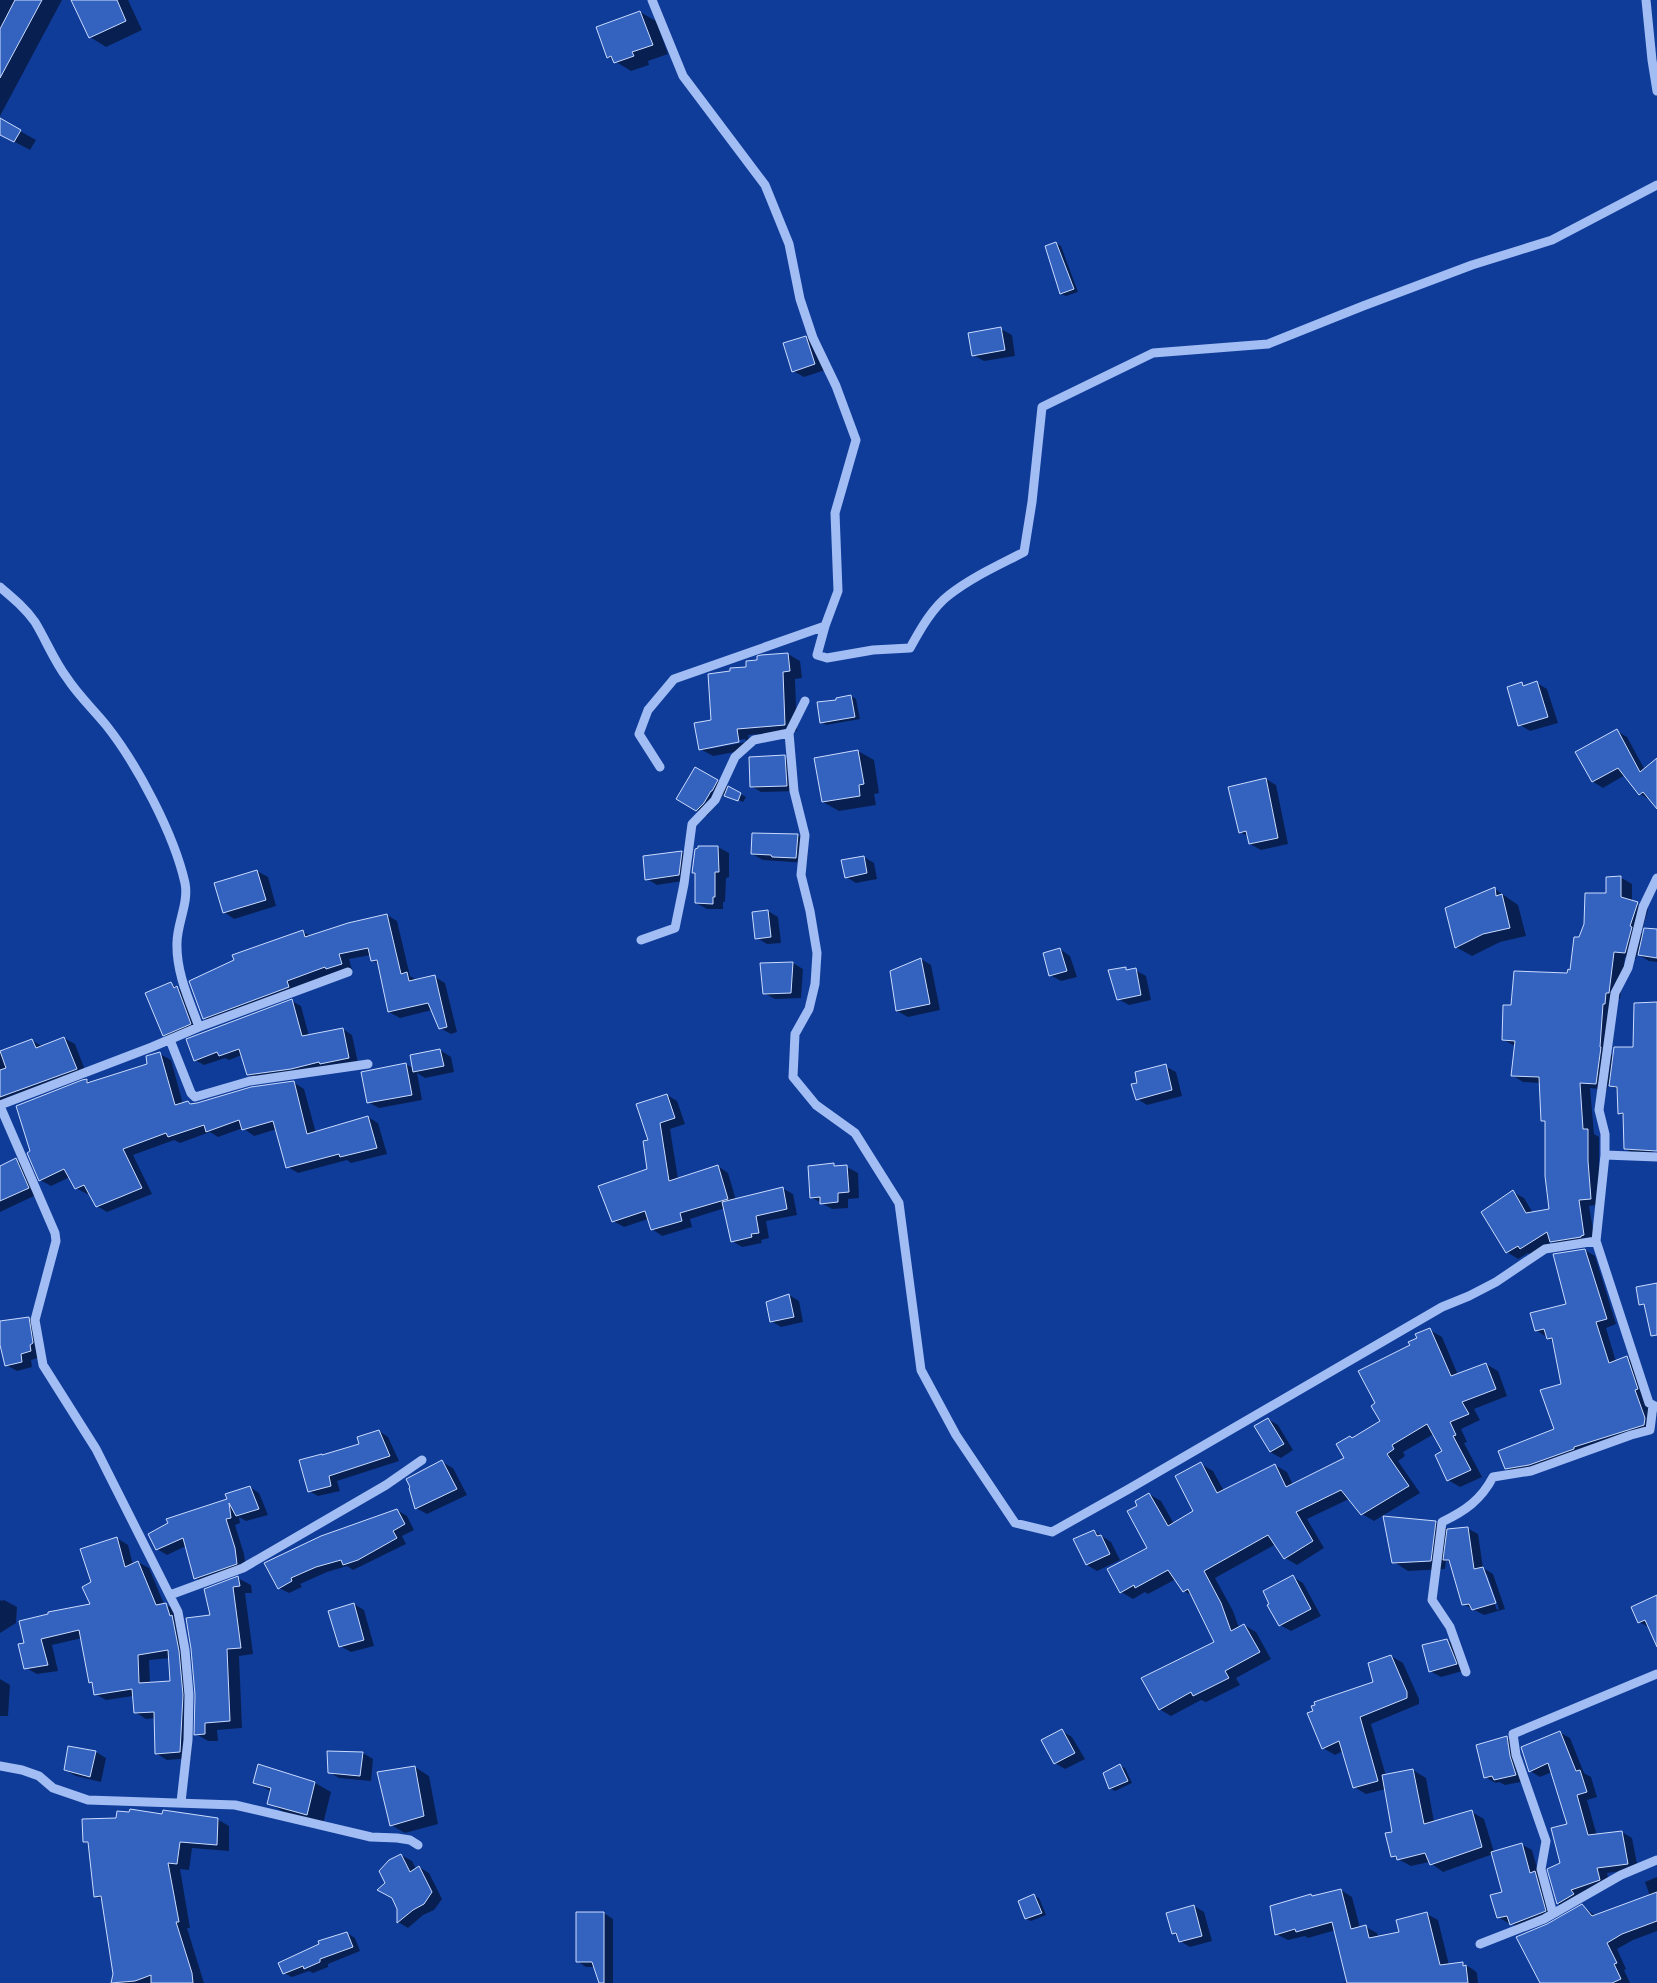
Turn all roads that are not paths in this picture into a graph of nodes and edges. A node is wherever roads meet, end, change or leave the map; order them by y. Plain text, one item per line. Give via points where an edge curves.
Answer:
1 (652, 0) edge
2 (1646, 0) edge
3 (1657, 91) edge
4 (1657, 185) edge
5 (0, 588) edge
6 (825, 626) junction
7 (805, 701) dead end
8 (789, 733) junction
9 (660, 767) dead end
10 (1657, 878) edge
11 (641, 940) dead end
12 (348, 972) dead end
13 (199, 1026) junction
14 (170, 1040) junction
15 (368, 1064) dead end
16 (0, 1106) edge
17 (1605, 1155) junction
18 (1657, 1158) edge
19 (1596, 1241) junction
20 (1655, 1406) edge
21 (422, 1460) dead end
22 (170, 1595) junction
23 (1466, 1672) dead end
24 (1657, 1674) edge
25 (0, 1766) edge
26 (182, 1802) junction
27 (418, 1845) dead end
28 (1657, 1860) edge
29 (1553, 1914) junction
30 (1480, 1944) dead end

1 - 6 street via 683,76 765,184 789,244 800,299 813,338 836,386 856,440 835,513 838,591
2 - 3 street
4 - 6 street via 1552,240 1472,265 1268,344 1153,353 1042,407 1024,552 986,571 948,596 921,627 910,648 827,658 817,655
5 - 13 street via 24,608 65,676 127,755 168,835 185,886 176,942 178,956 184,987
6 - 9 street via 674,680 648,710 638,734
7 - 8 street
8 - 11 street via 754,740 735,757 715,800 692,824 675,928
8 - 19 street via 794,791 805,835 801,875 818,953 808,1009 795,1034 793,1077 816,1105 855,1133 898,1203 922,1370 956,1435 1015,1523 1052,1532 1442,1307 1496,1282 1545,1249
10 - 17 street via 1643,907 1628,968 1615,993 1599,1110 1605,1134
12 - 13 street
13 - 14 street
14 - 15 street via 195,1096 250,1081
14 - 16 street
16 - 22 street via 55,1233 56,1241 35,1320 43,1365 96,1449
17 - 18 street
17 - 19 street
19 - 20 street via 1649,1403
20 - 23 street via 1650,1430 1532,1471 1493,1478 1475,1503 1442,1522 1432,1600 1450,1627
21 - 22 street via 386,1485 243,1568
22 - 26 street via 178,1612 184,1641 189,1695
24 - 29 street via 1513,1734 1516,1755 1546,1840 1541,1869
25 - 26 street via 39,1776 53,1788 88,1800
26 - 27 street via 235,1805 371,1837 410,1840
28 - 29 street via 1621,1875
29 - 30 street

